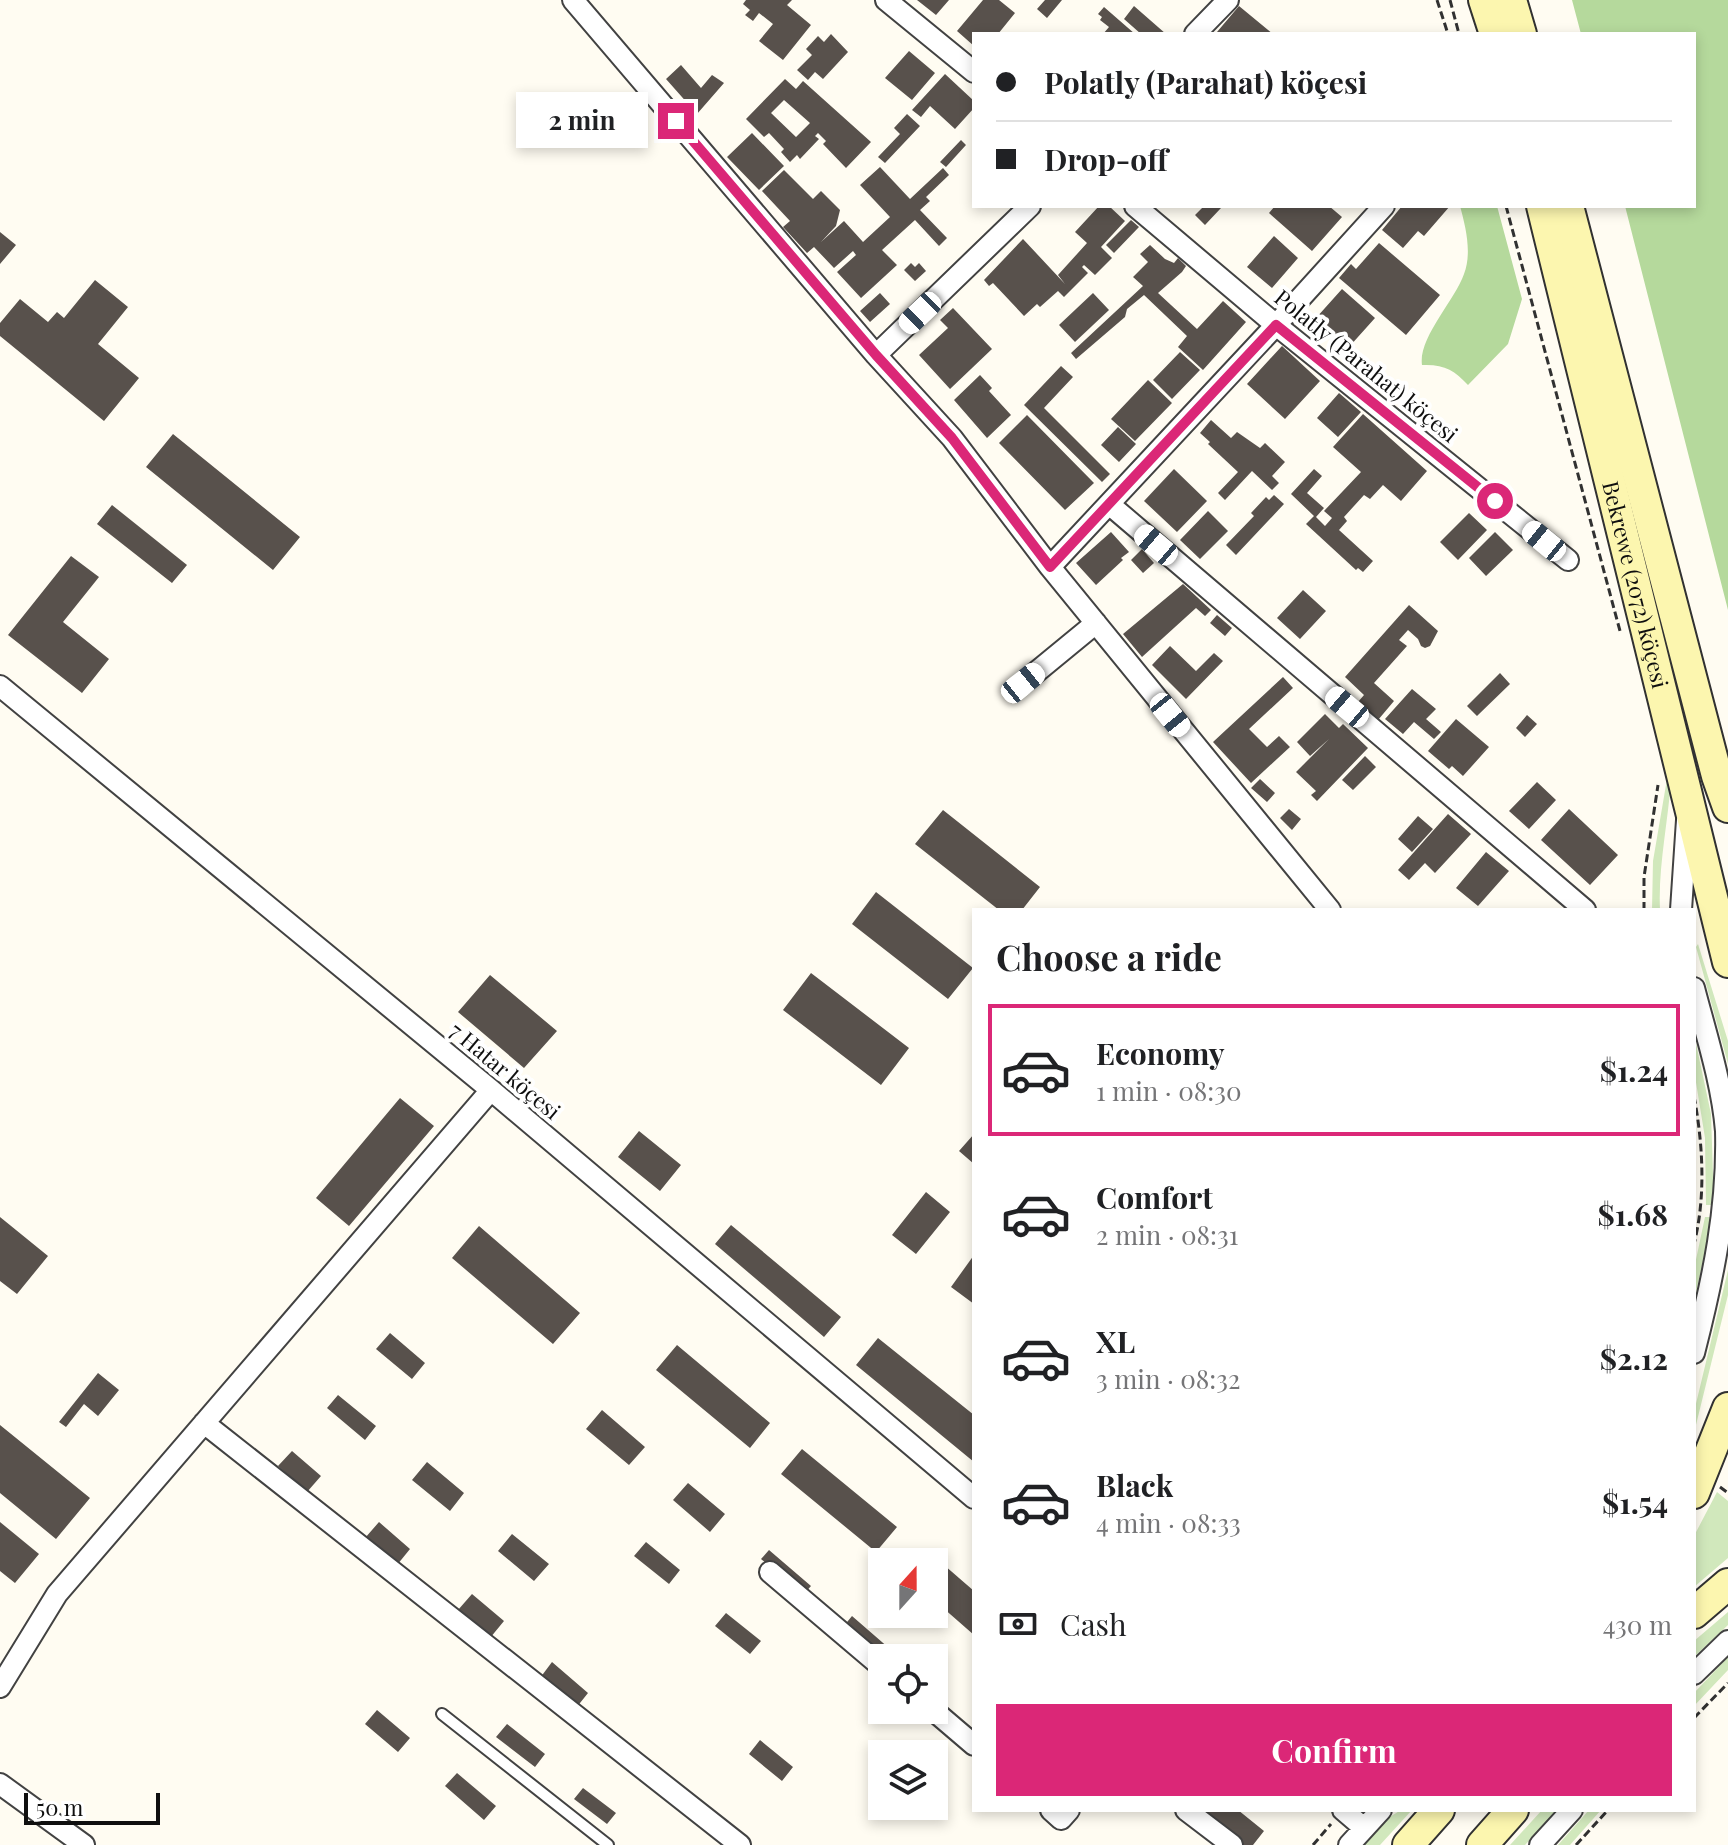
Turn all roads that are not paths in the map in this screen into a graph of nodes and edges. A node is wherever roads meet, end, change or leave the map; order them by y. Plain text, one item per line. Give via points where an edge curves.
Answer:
1 (573, 0) edge
2 (1228, 0) edge
3 (1484, 0) edge
4 (1511, 0) edge
5 (888, 1) edge
6 (1197, 32) edge
7 (1494, 32) edge
8 (1520, 32) edge
9 (972, 70) edge
10 (1028, 208) edge
11 (1137, 208) edge
12 (1382, 208) edge
13 (1542, 208) edge
14 (1569, 208) edge
15 (1276, 325) junction
16 (876, 355) junction
17 (1109, 504) junction
18 (1568, 560) dead end
19 (1050, 567) junction
20 (1096, 623) junction
21 (1023, 683) dead end
22 (0, 686) edge
23 (1689, 800) junction
24 (1728, 807) edge
25 (1328, 908) edge
26 (1583, 908) edge
27 (1681, 908) edge
28 (1728, 962) edge
29 (1696, 996) edge
30 (491, 1090) junction
31 (1696, 1345) edge
32 (1728, 1408) edge
33 (204, 1423) junction
34 (1696, 1488) edge
35 (972, 1496) edge
36 (770, 1572) dead end
37 (1728, 1584) edge
38 (1696, 1611) edge
39 (1728, 1641) edge
40 (868, 1655) edge
41 (1696, 1672) edge
42 (0, 1687) edge
43 (442, 1714) dead end
44 (948, 1723) edge
45 (972, 1743) edge
46 (0, 1784) edge
47 (1189, 1812) edge
48 (1345, 1812) edge
49 (1379, 1812) edge
50 (1437, 1812) edge
51 (1511, 1812) edge
52 (1570, 1812) edge
53 (1364, 1828) junction
54 (84, 1845) edge
55 (608, 1845) edge
56 (740, 1845) edge
57 (1232, 1845) edge
58 (1349, 1845) edge
59 (1408, 1845) edge
60 (1482, 1845) edge
61 (1540, 1845) edge

1 - 16 street
2 - 6 street
3 - 7 main road
4 - 8 main road
5 - 9 street
10 - 16 street
11 - 15 street, Polatly (Parahat) köçesi
12 - 15 street
13 - 23 main road, Bekrewe (2072) köçesi
14 - 24 main road, Bekrewe (2072) köçesi
15 - 17 street
15 - 18 street, Polatly (Parahat) köçesi
16 - 19 street via 952,438
17 - 19 street
17 - 26 street
19 - 20 street
20 - 21 street
20 - 25 street
22 - 30 street, 7 Hatar köçesi
23 - 27 street
23 - 28 main road, Bekrewe (2072) köçesi
29 - 31 street via 1721,1099 1727,1158 1722,1239
30 - 33 street
30 - 35 street, 7 Hatar köçesi
32 - 34 main road
33 - 42 street via 57,1594
33 - 56 street
36 - 40 street
37 - 38 main road
39 - 41 street
43 - 55 lane
44 - 45 street
46 - 54 street
47 - 57 street
48 - 53 street
49 - 53 street
50 - 59 main road
51 - 60 main road
52 - 61 street
53 - 58 street

